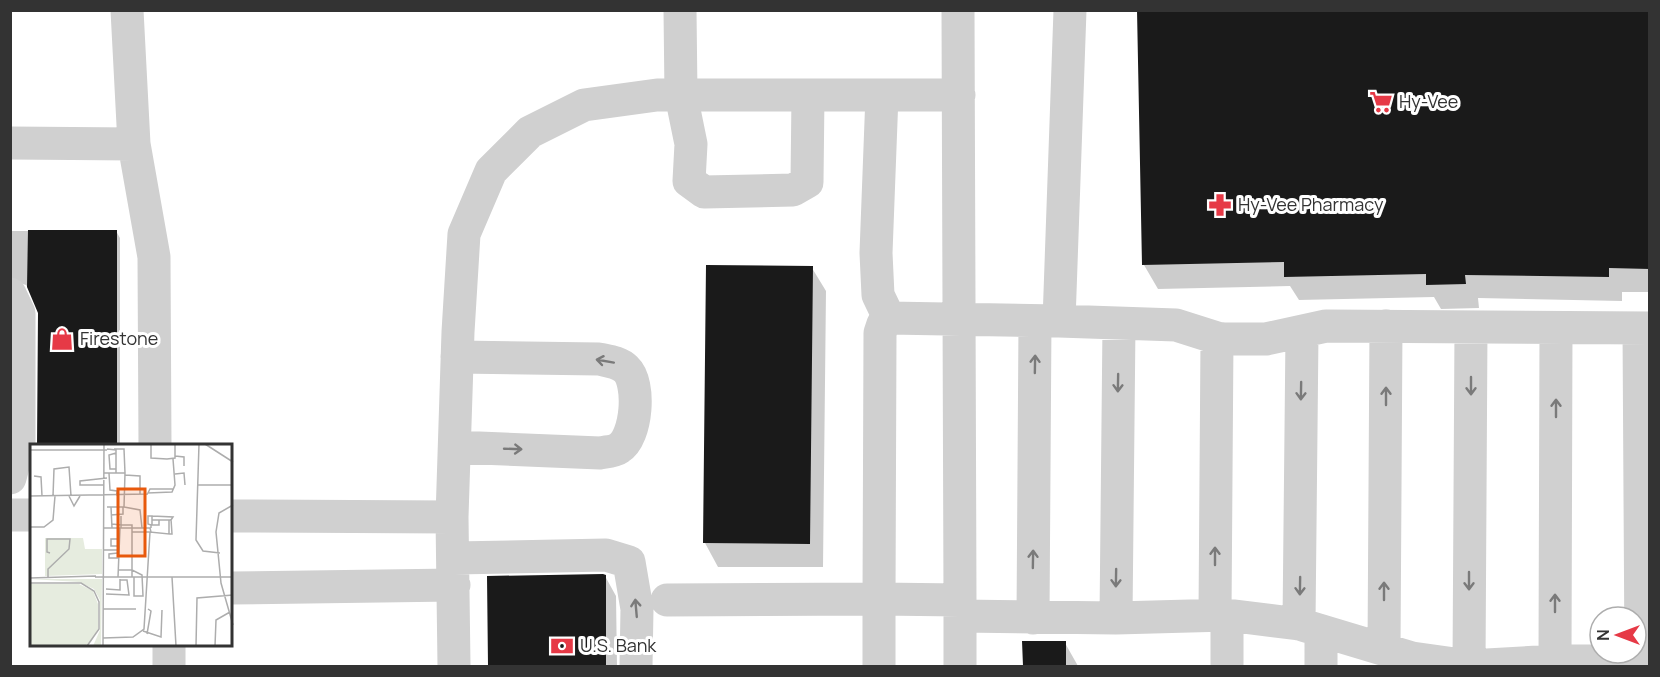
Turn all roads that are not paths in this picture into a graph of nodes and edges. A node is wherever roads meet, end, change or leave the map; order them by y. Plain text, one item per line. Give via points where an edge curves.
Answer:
1 (127, 10) edge
2 (680, 10) edge
3 (958, 10) edge
4 (1070, 10) edge
5 (681, 95) junction
6 (808, 95) junction
7 (882, 95) junction
8 (959, 95) junction
9 (10, 144) edge
10 (134, 144) junction
11 (10, 294) edge
12 (889, 318) junction
13 (959, 321) junction
14 (1047, 321) junction
15 (1119, 324) junction
16 (1386, 326) junction
17 (1471, 328) junction
18 (1556, 328) junction
19 (1644, 328) edge
20 (1302, 333) junction
21 (1217, 338) junction
22 (457, 357) junction
23 (155, 444) edge
24 (455, 447) junction
25 (10, 478) edge
26 (10, 515) edge
27 (30, 515) edge
28 (232, 516) edge
29 (452, 517) junction
30 (454, 572) junction
31 (232, 588) edge
32 (879, 599) junction
33 (667, 600) dead end
34 (1645, 605) edge
35 (960, 608) junction
36 (1221, 615) junction
37 (1033, 618) junction
38 (1116, 618) junction
39 (1310, 628) junction
40 (169, 647) edge
41 (1403, 658) edge
42 (1576, 663) edge
43 (169, 666) edge
44 (454, 666) edge
45 (636, 666) edge
46 (879, 666) edge
47 (960, 666) edge
48 (1227, 666) edge
49 (1321, 666) edge
50 (1469, 666) edge
51 (1512, 666) edge

1 - 10 lane
2 - 5 lane
3 - 8 lane
4 - 14 lane
5 - 6 lane
5 - 6 lane via 691,144 689,181 704,192 793,190 807,182
5 - 22 lane via 584,105 530,132 491,171 464,234
6 - 7 lane
7 - 8 lane
7 - 12 lane via 876,253 878,295
8 - 13 lane
9 - 10 lane
10 - 23 lane via 154,257
11 - 25 lane via 19,314 19,443
12 - 13 lane
12 - 32 lane via 880,333
13 - 14 lane
13 - 35 lane
14 - 15 lane
37 -> 14 lane
15 - 21 lane via 1176,325
15 -> 38 lane
16 - 17 lane
16 - 20 lane via 1326,326
41 -> 16 lane
17 - 18 lane
17 -> 50 lane
18 - 19 lane
42 -> 18 lane
19 - 34 lane
20 - 21 lane via 1266,339
20 -> 39 lane
36 -> 21 lane
22 - 24 lane
24 -> 22 lane via 600,453 619,448 630,436 635,384 626,369 599,359
24 - 29 lane
26 - 27 lane
28 - 29 lane
29 - 30 lane
30 - 31 lane
30 - 44 lane
45 -> 30 lane via 637,609 629,562 606,555
32 - 33 lane
32 - 35 lane
32 - 46 lane
35 - 37 lane
35 - 47 lane
36 - 38 lane
36 - 39 lane
36 - 48 lane
37 - 38 lane
39 - 41 lane
39 - 49 lane
40 - 43 lane
41 - 50 lane
42 - 51 lane
50 - 51 lane

